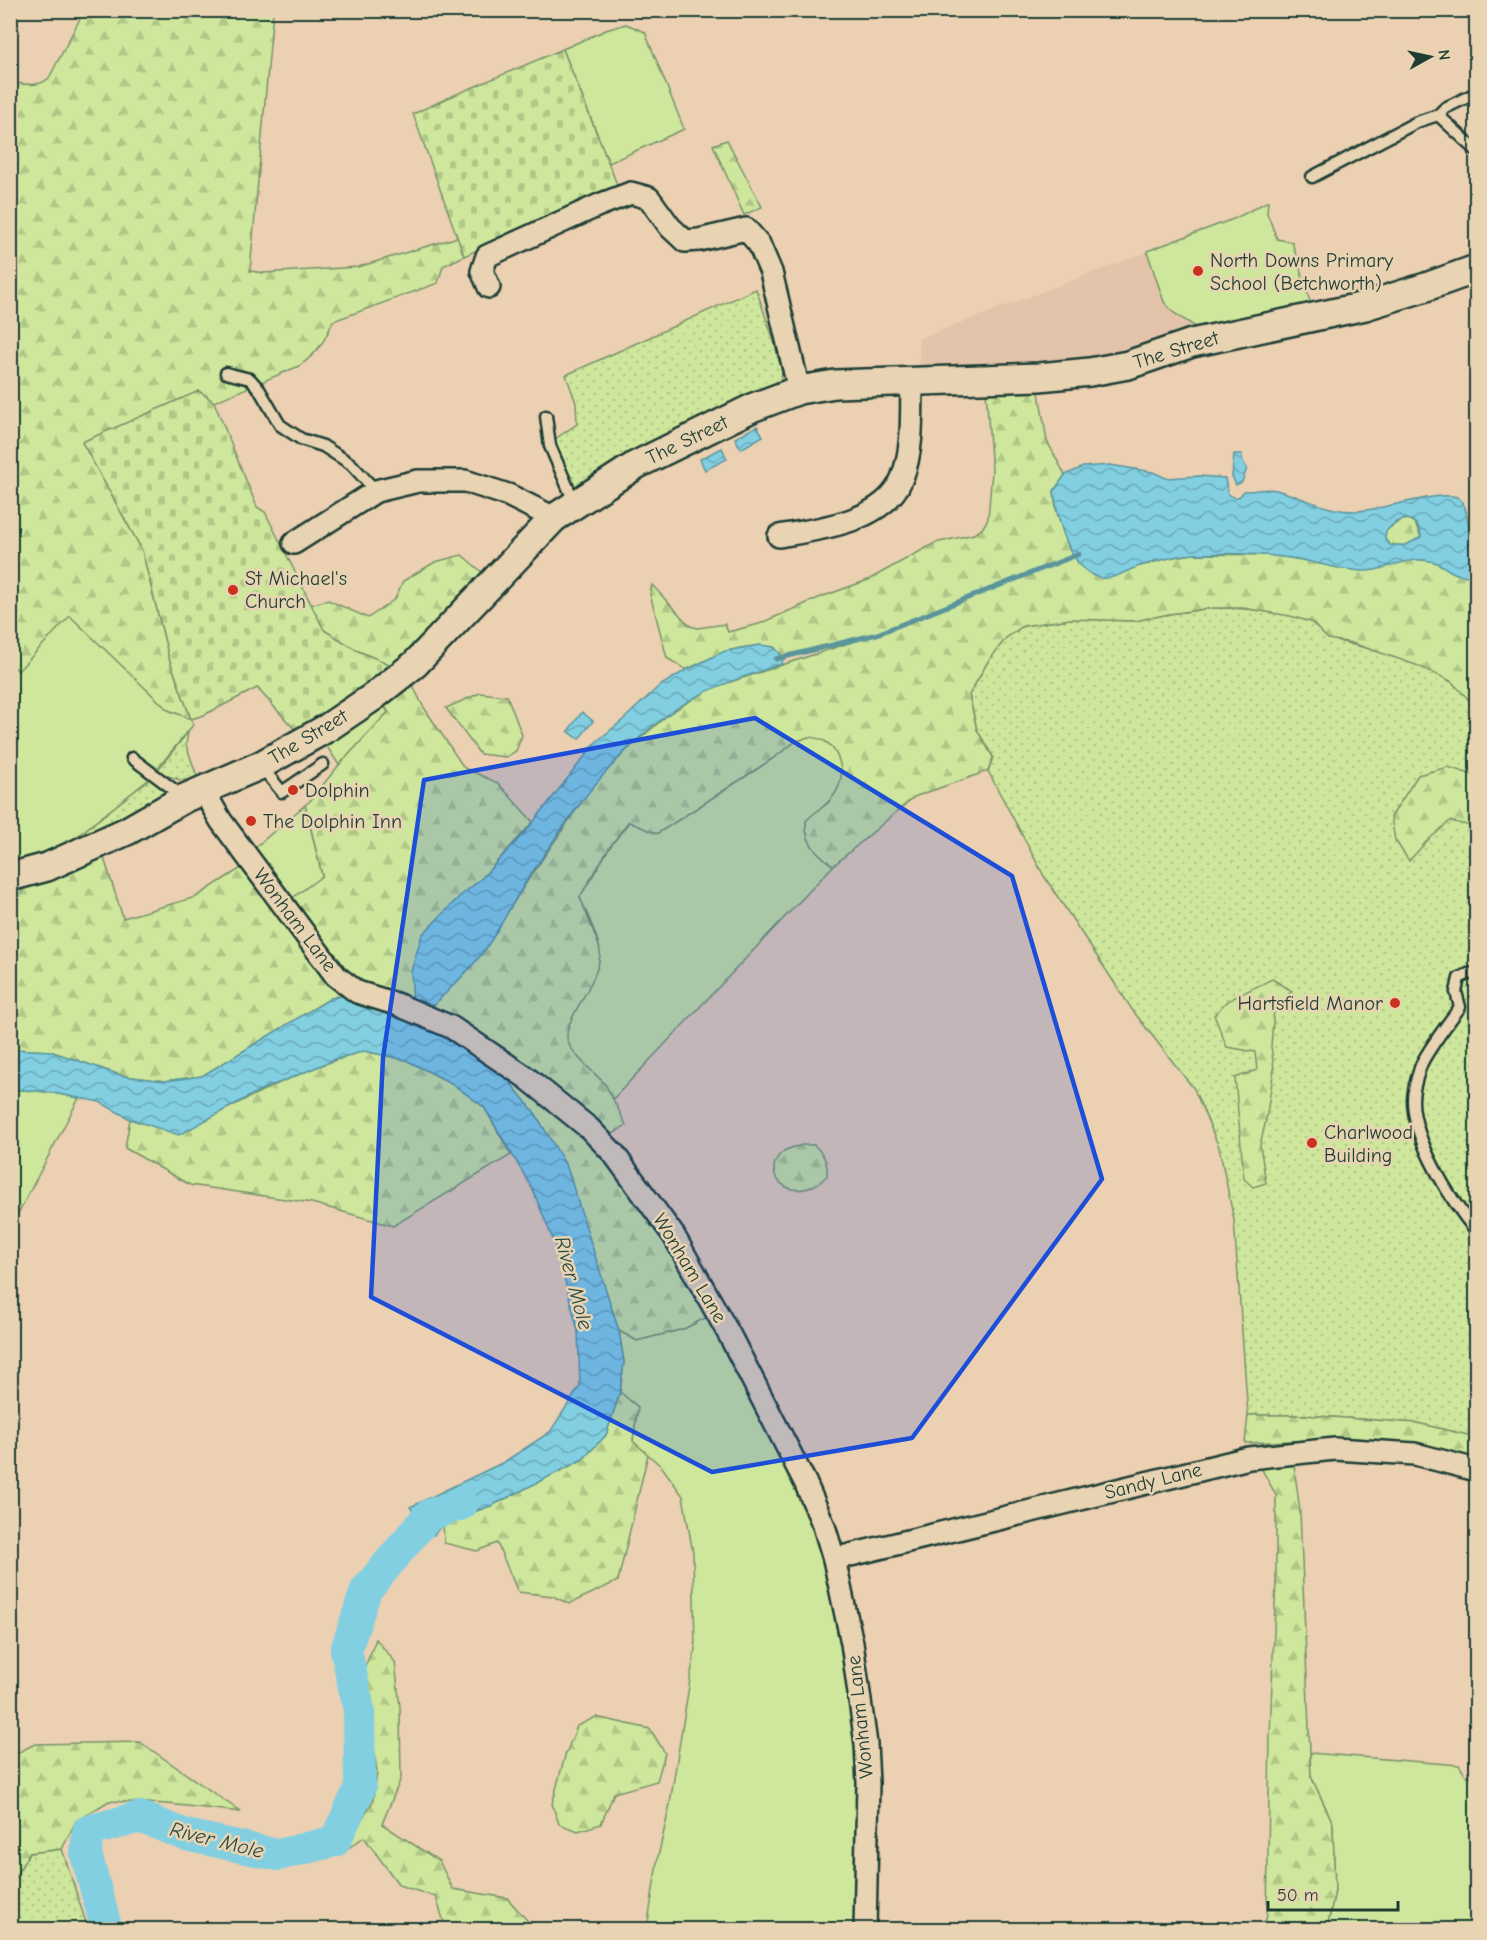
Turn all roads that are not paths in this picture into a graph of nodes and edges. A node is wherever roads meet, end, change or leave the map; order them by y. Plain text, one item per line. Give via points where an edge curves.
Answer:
1 (1476, 93) edge
2 (1438, 115) junction
3 (1476, 150) edge
4 (1312, 177) dead end
5 (1476, 269) edge
6 (489, 287) dead end
7 (226, 373) dead end
8 (912, 382) junction
9 (799, 390) junction
10 (546, 416) dead end
11 (376, 491) junction
12 (565, 511) junction
13 (779, 536) dead end
14 (294, 543) dead end
15 (132, 758) dead end
16 (323, 764) dead end
17 (261, 765) junction
18 (194, 794) junction
19 (10, 877) edge
20 (1476, 973) edge
21 (1476, 1231) edge
22 (1476, 1470) edge
23 (834, 1559) junction
24 (865, 1929) edge

1 - 2 lane
2 - 3 lane
2 - 4 lane
5 - 8 street, The Street via 1365,306 1192,343 1128,365 1049,376
6 - 9 street via 482,271 487,256 631,193 649,198 685,241 746,229 759,244 771,272
7 - 11 lane via 250,379 280,425 351,464
8 - 9 street, The Street via 835,384
8 - 13 street via 909,449 902,479 890,496 865,515 830,527
9 - 12 street, The Street via 754,407 636,465
10 - 12 lane
11 - 12 street via 418,481 465,481
11 - 14 street
12 - 17 street, The Street via 415,664 327,728
15 - 18 lane
16 - 17 lane via 282,792
17 - 18 street, The Street
18 - 19 street, The Street via 127,831 47,867
18 - 23 street, Wonham Lane via 221,821 336,976 357,992 451,1028 527,1078 590,1129 614,1154 674,1236 730,1336 805,1482
20 - 21 lane via 1459,978 1456,992 1460,1007 1420,1066 1413,1100 1418,1131 1438,1173
22 - 23 street, Sandy Lane via 1415,1454 1335,1449 1249,1458
23 - 24 street, Wonham Lane via 854,1654 866,1744

